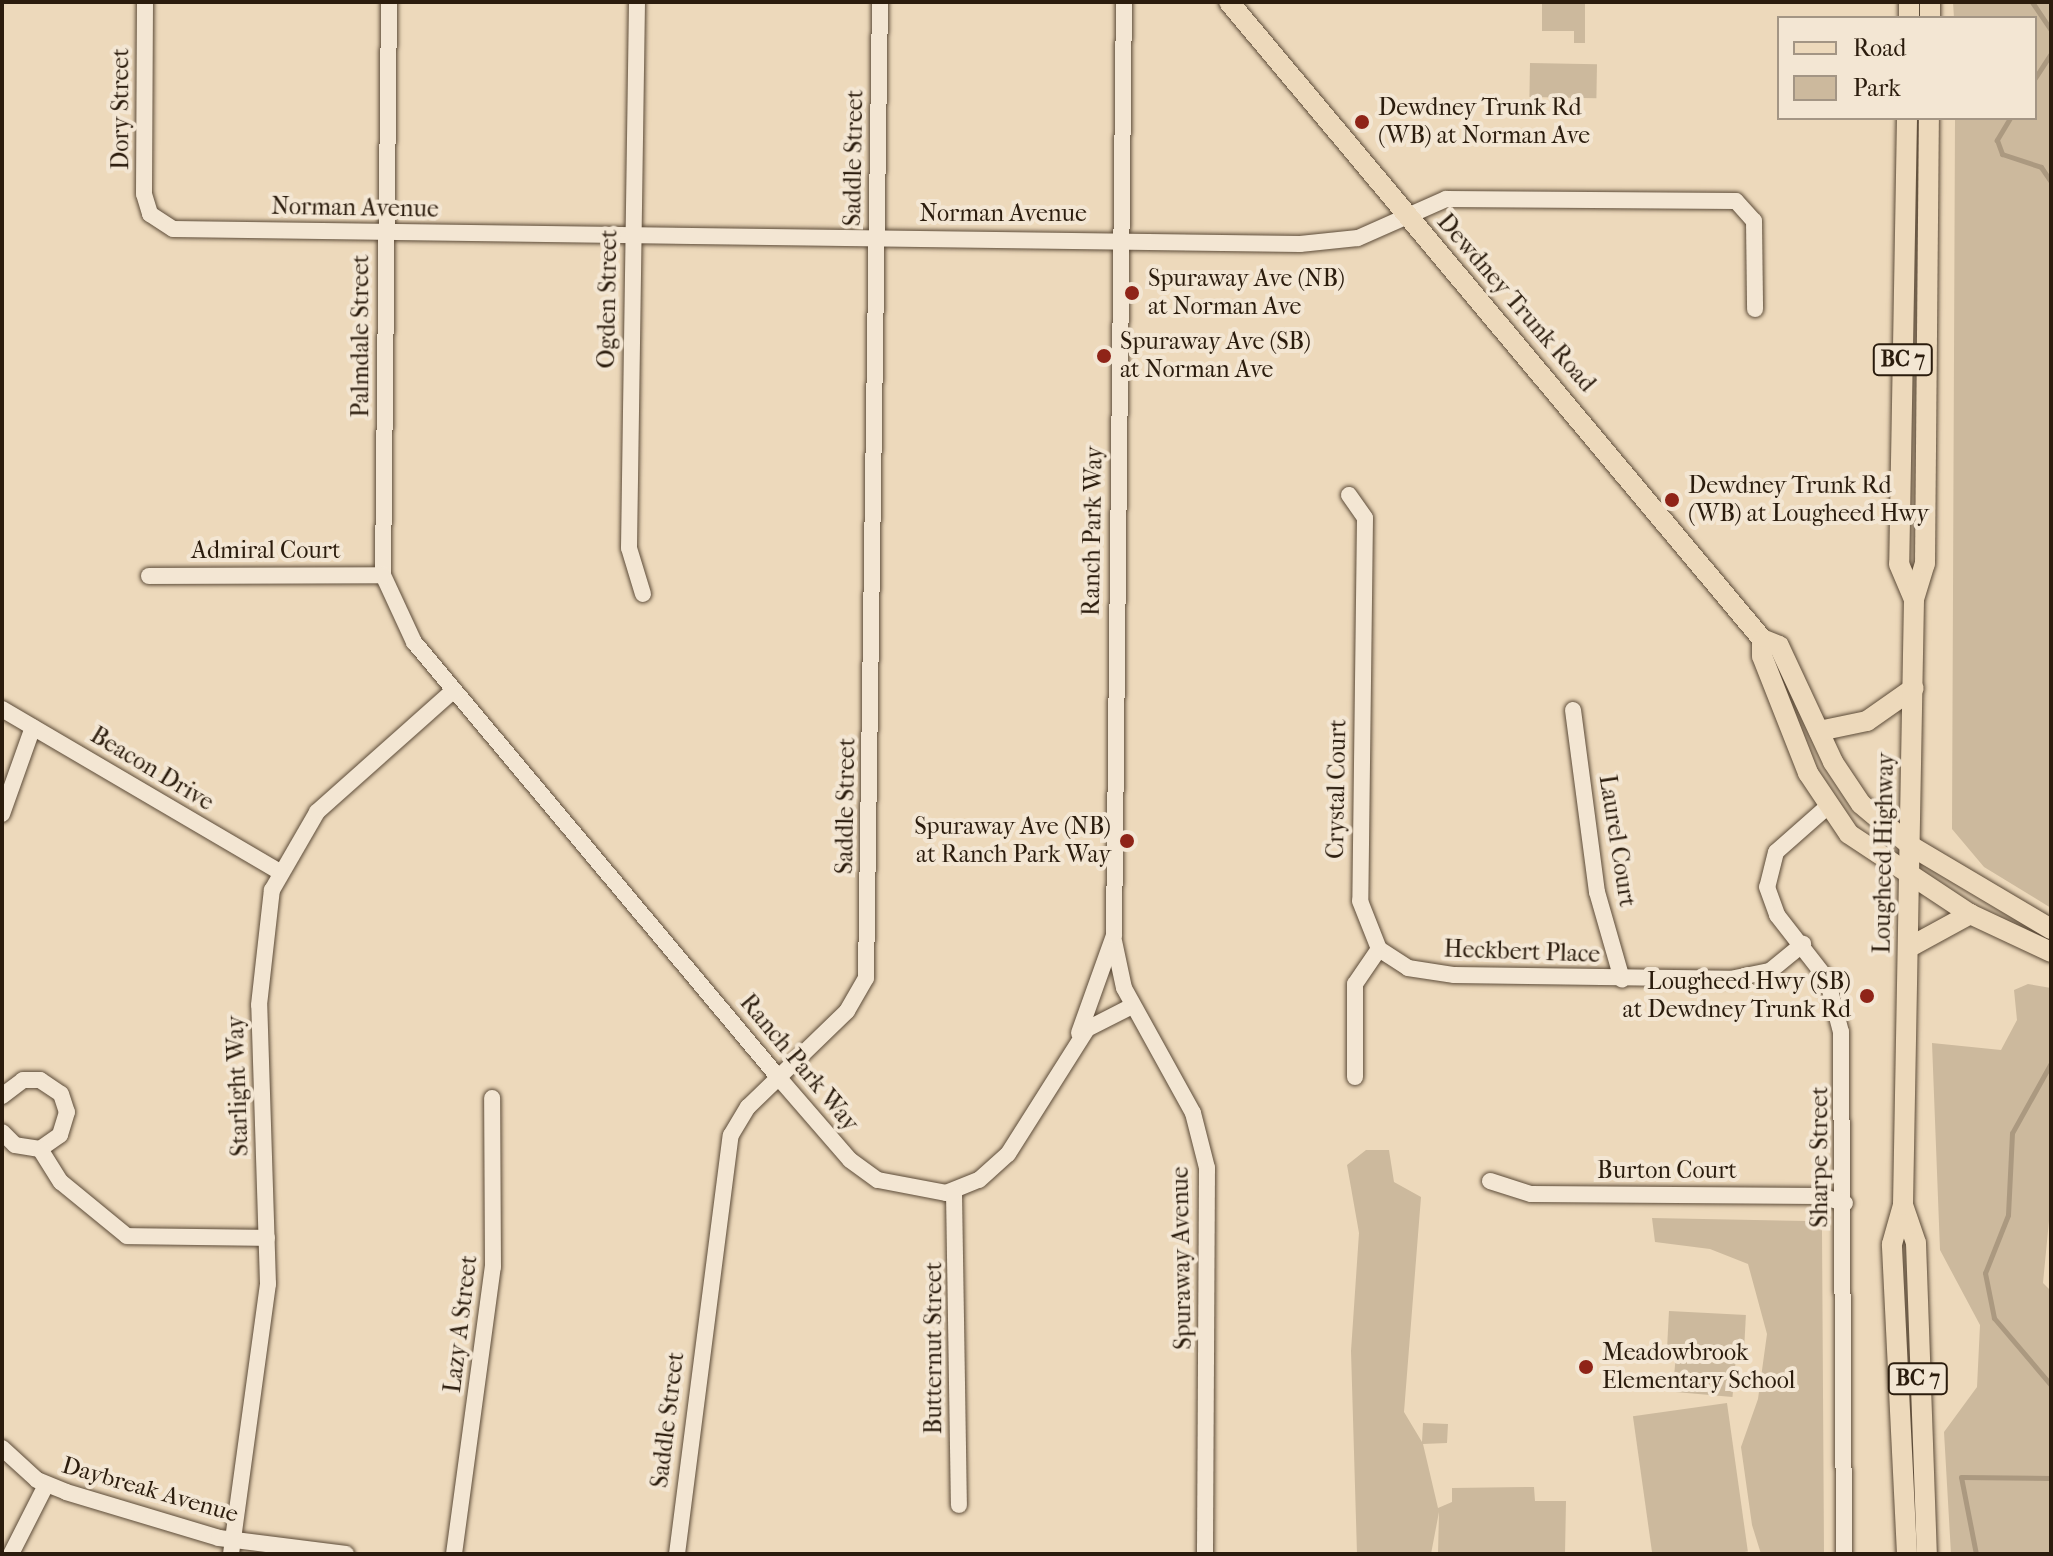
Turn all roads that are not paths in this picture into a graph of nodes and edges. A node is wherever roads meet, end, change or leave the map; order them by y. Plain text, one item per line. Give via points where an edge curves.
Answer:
1 (145, 2) edge
2 (389, 2) edge
3 (637, 2) edge
4 (880, 2) edge
5 (1124, 2) edge
6 (1229, 2) edge
7 (1907, 120) edge
8 (1929, 120) edge
9 (150, 214) joint
10 (1407, 214) junction
11 (385, 233) junction
12 (633, 236) junction
13 (877, 237) junction
14 (1120, 239) junction
15 (1755, 309) dead end
16 (1349, 495) dead end
17 (383, 575) junction
18 (149, 576) dead end
19 (643, 594) dead end
20 (1914, 599) junction
21 (1762, 639) junction
22 (1914, 688) junction
23 (454, 690) junction
24 (2, 709) edge
25 (1573, 710) dead end
26 (33, 727) junction
27 (1819, 731) junction
28 (1827, 807) junction
29 (2, 814) edge
30 (1911, 846) junction
31 (278, 871) junction
32 (1910, 878) junction
33 (1970, 914) junction
34 (2051, 929) edge
35 (1114, 935) junction
36 (1803, 944) junction
37 (1908, 948) junction
38 (1379, 949) junction
39 (2051, 952) edge
40 (1622, 979) junction
41 (1132, 1006) junction
42 (1071, 1053) junction
43 (1355, 1077) dead end
44 (779, 1078) junction
45 (2, 1096) edge
46 (492, 1098) dead end
47 (2, 1132) edge
48 (40, 1149) junction
49 (1490, 1181) dead end
50 (954, 1192) junction
51 (1845, 1203) junction
52 (1903, 1205) junction
53 (267, 1238) junction
54 (2, 1448) edge
55 (46, 1485) junction
56 (959, 1505) dead end
57 (232, 1547) edge
58 (11, 1554) edge
59 (346, 1554) edge
60 (454, 1554) edge
61 (677, 1554) edge
62 (1205, 1554) edge
63 (1844, 1554) edge
64 (1907, 1554) edge
65 (1927, 1554) edge

1 - 9 street, Dory Street via 144,194
2 - 11 street, Palmdale Street
3 - 12 street, Ogden Street
4 - 13 street, Saddle Street
5 - 14 street, Ranch Park Way
6 - 10 main road, Dewdney Trunk Road
7 - 20 main road, Lougheed Highway / BC 7 via 1899,564
8 - 20 main road, Lougheed Highway / BC 7 via 1925,564
9 - 11 street, Norman Avenue via 179,230
10 - 14 street, Norman Avenue via 1337,243
10 - 15 street, Norman Avenue via 1446,199 1736,201 1754,221
10 - 21 main road, Dewdney Trunk Road
11 - 12 street, Norman Avenue
11 - 17 street, Palmdale Street
12 - 13 street, Norman Avenue
12 - 19 street, Ogden Street via 629,548
13 - 14 street, Norman Avenue
13 - 44 street, Saddle Street via 866,978 847,1011
14 - 35 street, Ranch Park Way
16 - 38 street, Crystal Court via 1365,518 1360,901
17 - 18 street, Admiral Court
17 - 23 street, Ranch Park Way via 404,627
20 - 22 main road, Lougheed Highway / BC 7
21 - 27 main road, Dewdney Trunk Road via 1779,646
21 - 28 main road, Dewdney Trunk Road via 1794,742
22 - 27 main road via 1867,721
22 - 30 main road, Lougheed Highway / BC 7
23 - 31 street, Starlight Way via 337,791
23 - 44 street, Ranch Park Way
24 - 26 street, Beacon Drive
25 - 40 street, Laurel Court via 1597,892
26 - 29 street
26 - 31 street, Beacon Drive
27 - 30 main road, Dewdney Trunk Road via 1861,804
28 - 32 main road, Dewdney Trunk Road via 1849,834
28 - 36 street, Sharpe Street via 1789,835 1768,870 1771,902
30 - 32 main road, Lougheed Highway / BC 7
30 - 34 main road, Dewdney Trunk Road
31 - 53 street, Starlight Way via 260,966
32 - 33 main road, Dewdney Trunk Road
32 - 37 main road, Lougheed Highway / BC 7
33 - 37 main road
33 - 39 main road, Dewdney Trunk Road
35 - 41 street, Spuraway Avenue
35 - 42 street, Ranch Park Way
36 - 40 street, Heckbert Place via 1753,978
36 - 51 street, Sharpe Street via 1837,1011
37 - 52 main road, Lougheed Highway / BC 7
38 - 40 street, Heckbert Place via 1426,972
38 - 43 street via 1355,984
41 - 42 street, Ranch Park Way via 1096,1020
41 - 62 street, Spuraway Avenue via 1193,1113 1207,1168
42 - 50 street, Ranch Park Way via 1008,1154
44 - 50 street, Ranch Park Way via 867,1174 901,1187
44 - 61 street, Saddle Street via 742,1114 729,1144
45 - 48 street via 23,1080 40,1080 61,1094 66,1124
46 - 60 street, Lazy A Street via 493,1267
47 - 48 street via 15,1145
48 - 53 street via 61,1182 127,1236
49 - 51 street, Burton Court via 1531,1194 1820,1196
50 - 56 street, Butternut Street
51 - 63 street, Sharpe Street
52 - 64 main road, Lougheed Highway / BC 7 via 1892,1244
52 - 65 main road, Lougheed Highway / BC 7 via 1916,1243
53 - 57 street, Starlight Way via 266,1304
54 - 55 street, Daybreak Avenue
55 - 57 street, Daybreak Avenue
55 - 58 street
57 - 59 street, Daybreak Avenue

